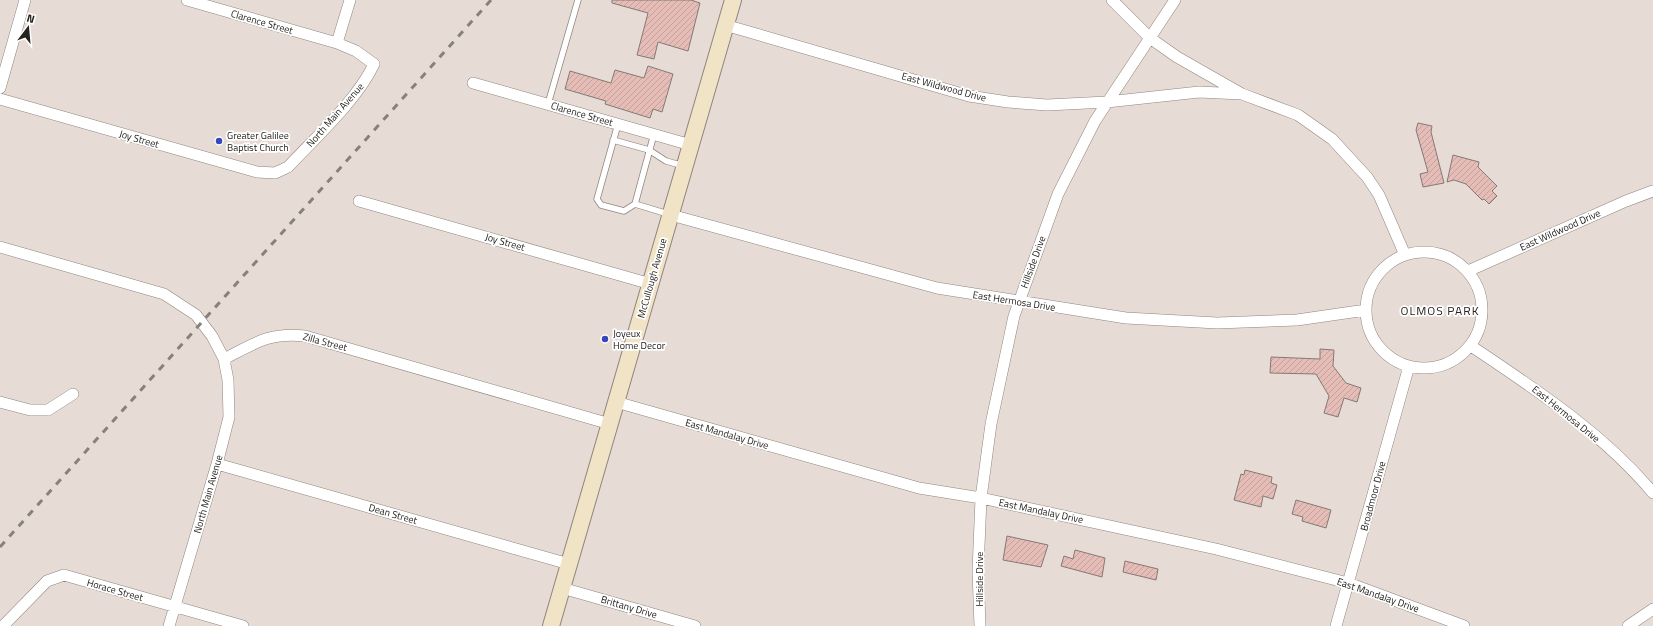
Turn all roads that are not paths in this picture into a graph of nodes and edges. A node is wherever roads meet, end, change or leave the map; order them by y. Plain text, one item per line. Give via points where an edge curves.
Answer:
1 (25, 0) edge
2 (187, 0) edge
3 (350, 0) edge
4 (578, 0) edge
5 (732, 0) edge
6 (1112, 0) edge
7 (1175, 0) edge
8 (726, 25) junction
9 (1150, 38) junction
10 (337, 43) junction
11 (473, 84) dead end
12 (0, 88) edge
13 (1242, 94) junction
14 (0, 99) edge
15 (1107, 102) junction
16 (548, 104) junction
17 (618, 124) junction
18 (654, 134) junction
19 (614, 140) junction
20 (691, 145) junction
21 (650, 150) junction
22 (685, 166) junction
23 (279, 171) joint
24 (1653, 191) edge
25 (359, 201) dead end
26 (634, 204) junction
27 (671, 215) junction
28 (0, 247) edge
29 (1405, 255) junction
30 (1468, 271) junction
31 (651, 284) junction
32 (1019, 302) junction
33 (1366, 310) junction
34 (1471, 346) junction
35 (224, 359) junction
36 (1408, 366) junction
37 (73, 394) dead end
38 (0, 402) edge
39 (616, 402) junction
40 (610, 424) junction
41 (217, 464) junction
42 (1653, 493) edge
43 (981, 498) junction
44 (569, 564) junction
45 (1348, 583) junction
46 (562, 588) junction
47 (174, 607) junction
48 (1653, 609) edge
49 (3, 625) edge
50 (169, 626) edge
51 (243, 626) edge
52 (551, 626) edge
53 (695, 626) edge
54 (980, 626) edge
55 (1336, 626) edge
56 (1464, 626) edge
57 (1628, 626) edge

1 - 12 street
2 - 10 street, Clarence Street
3 - 10 street
4 - 16 lane
5 - 8 main road, McCullough Avenue
6 - 9 street, East Wildwood Drive
7 - 9 street, Hillside Drive
8 - 15 street, East Wildwood Drive via 968,96 1047,105
8 - 20 main road, McCullough Avenue
9 - 13 street, East Wildwood Drive via 1177,57
9 - 15 street, Hillside Drive
10 - 23 street, North Main Avenue via 374,64 355,93 288,167
11 - 16 street, Clarence Street
13 - 15 street, East Wildwood Drive via 1199,92
13 - 29 street, East Wildwood Drive via 1298,116 1346,152 1367,176 1379,195
14 - 23 street, Joy Street via 257,172
15 - 32 street, Hillside Drive via 1058,194
16 - 17 street, Clarence Street
17 - 18 street, Clarence Street
17 - 19 lane
18 - 20 street, Clarence Street
18 - 21 lane
19 - 21 lane
19 - 26 lane via 597,199 601,205 624,211
20 - 22 main road, McCullough Avenue
21 - 22 lane via 666,161
21 - 26 lane
22 - 27 main road, McCullough Avenue
24 - 30 street, East Wildwood Drive
25 - 31 street, Joy Street
26 - 27 lane
27 - 31 main road, McCullough Avenue
27 - 32 street, East Hermosa Drive via 937,288
28 - 35 street via 164,294 196,315 212,336
29 - 30 street via 1434,252 1453,259
29 - 33 street via 1392,261 1372,282 1367,295
30 - 34 street via 1481,294 1483,308 1480,328
31 - 39 main road, McCullough Avenue
32 - 33 street, East Hermosa Drive via 1126,318 1217,323 1297,320
32 - 43 street, Hillside Drive via 990,424
33 - 36 street via 1368,328 1378,345 1391,358
34 - 36 street via 1448,364 1428,368
34 - 42 street, East Hermosa Drive via 1537,390 1593,435
35 - 40 street, Zilla Street via 274,336 305,336
35 - 41 street, North Main Avenue via 228,380 229,417
36 - 45 street, Broadmoor Drive
37 - 38 street via 48,410 30,410
39 - 40 main road, McCullough Avenue
39 - 43 street, East Mandalay Drive via 919,488
40 - 44 main road, McCullough Avenue
41 - 44 street, Dean Street
41 - 47 street, North Main Avenue
43 - 45 street, East Mandalay Drive via 1216,549
43 - 54 street, Hillside Drive via 978,571
44 - 46 main road, McCullough Avenue
45 - 55 street, Broadmoor Drive
45 - 56 street, East Mandalay Drive
46 - 52 main road, McCullough Avenue
46 - 53 street, Brittany Drive
47 - 49 street, Horace Street via 64,575 47,581
47 - 50 street, North Main Avenue
47 - 51 street, Horace Street
48 - 57 street

